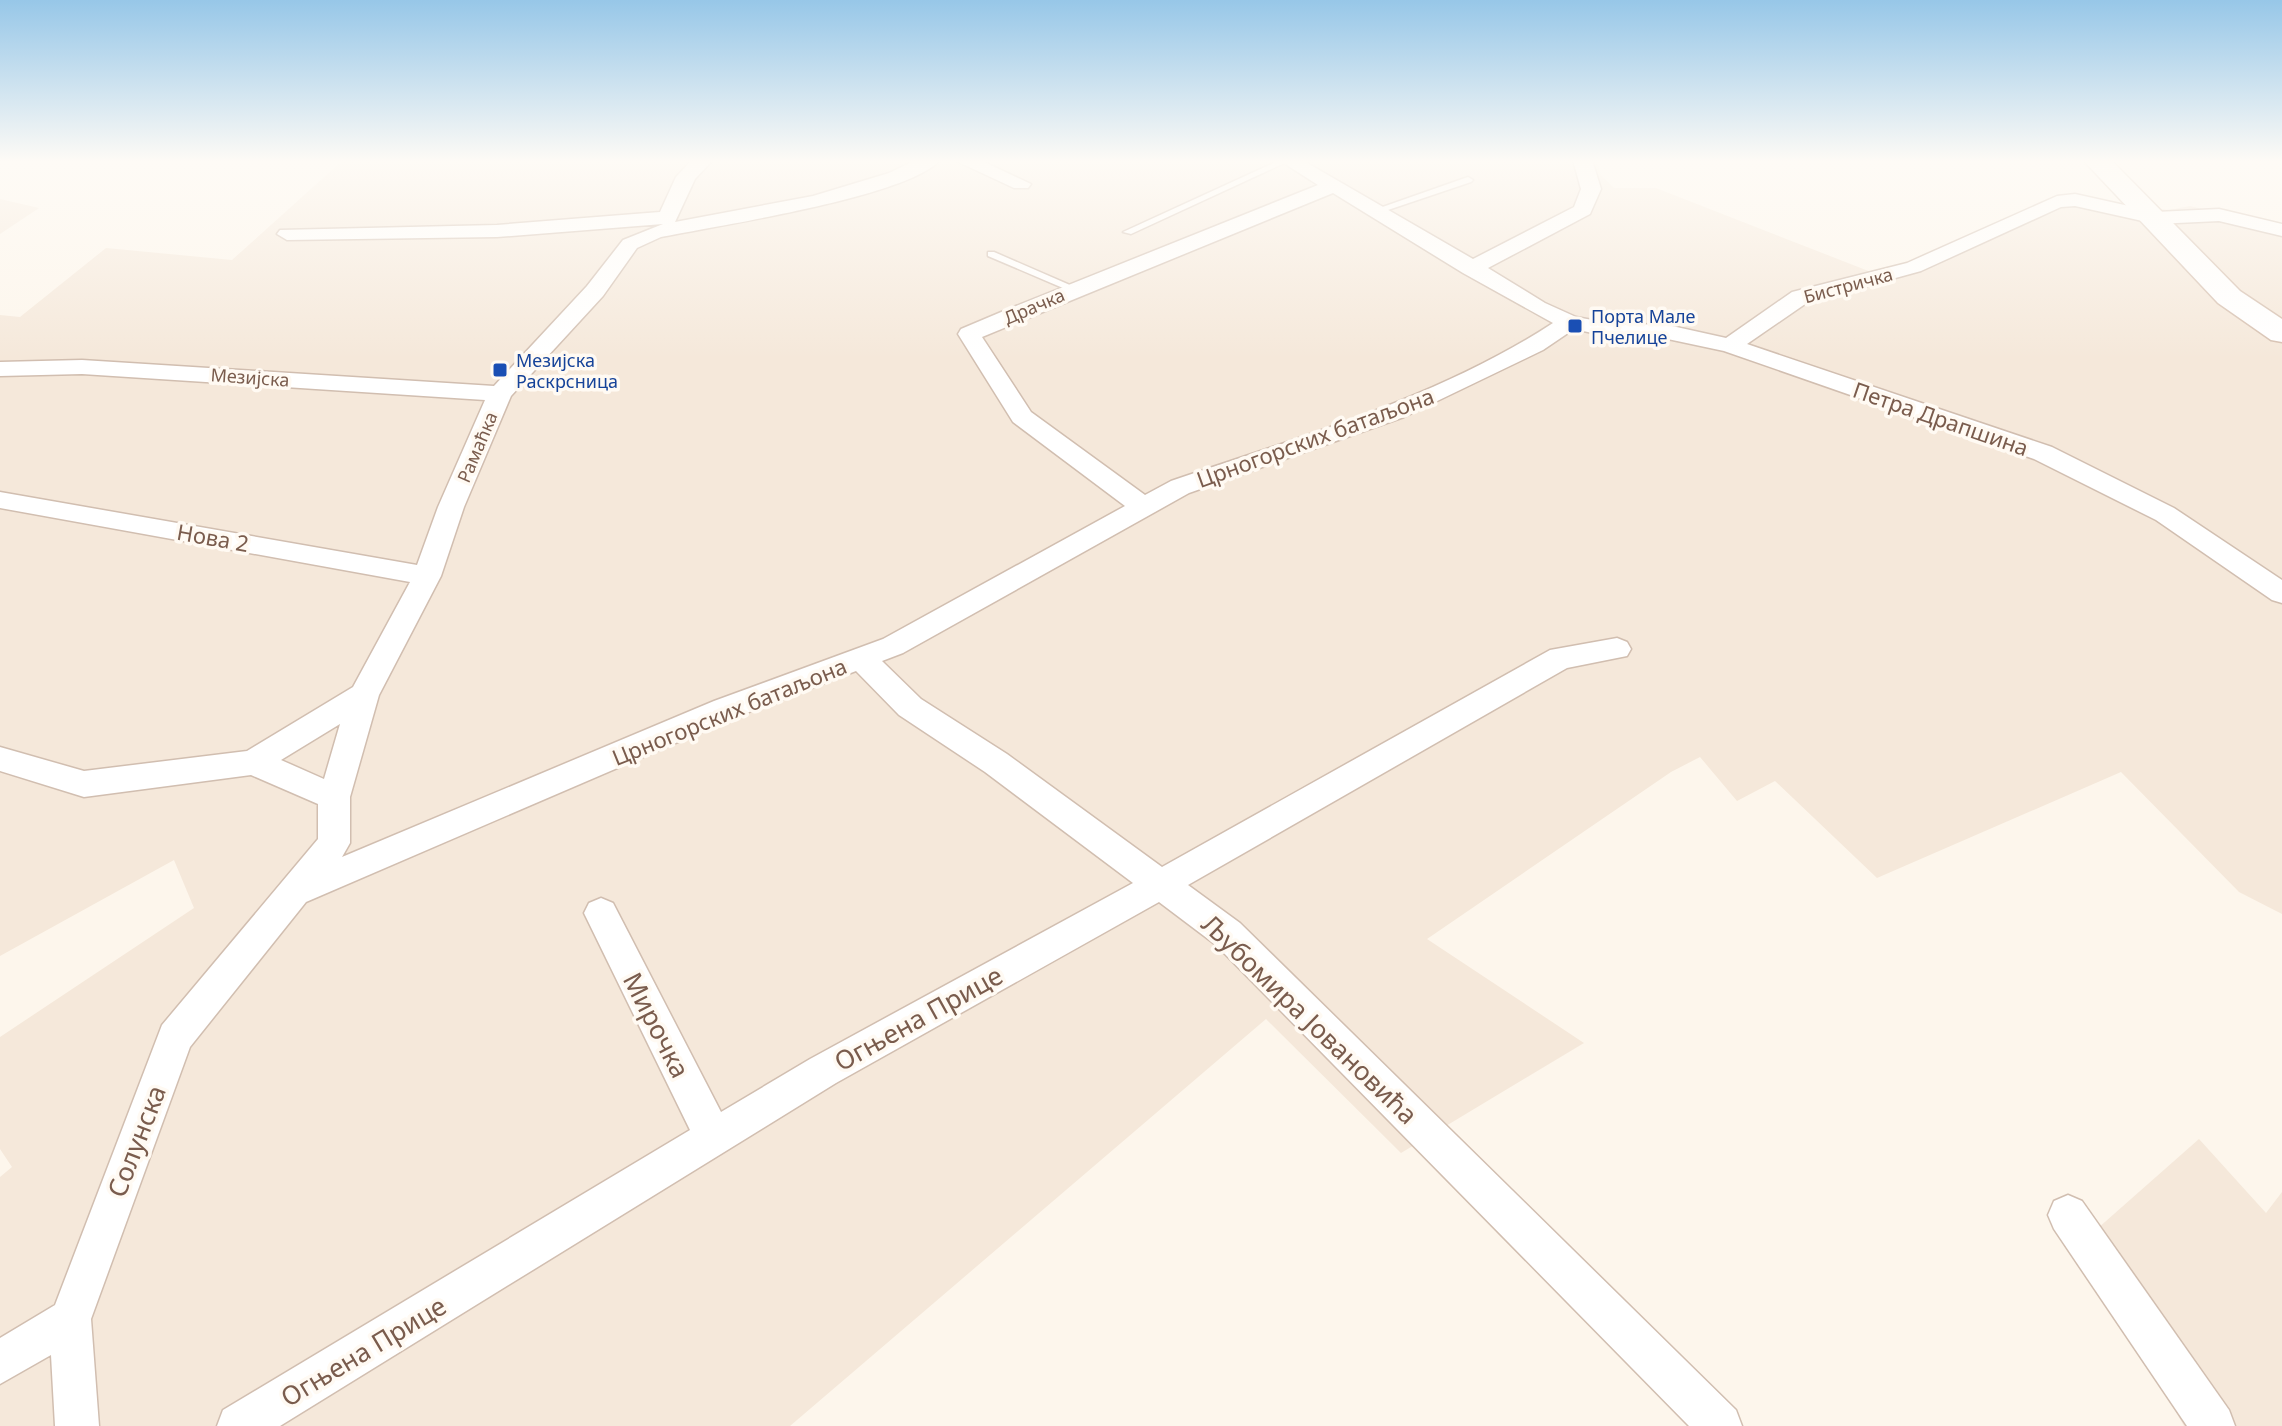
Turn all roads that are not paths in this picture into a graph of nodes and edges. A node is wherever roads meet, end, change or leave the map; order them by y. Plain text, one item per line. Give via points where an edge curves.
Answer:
1 (619, 227) edge
2 (658, 227) edge
3 (1140, 227) edge
4 (1239, 227) edge
5 (1405, 227) edge
6 (1551, 227) edge
7 (2003, 227) edge
8 (2164, 227) edge
9 (1128, 232) dead end
10 (287, 234) dead end
11 (991, 254) dead end
12 (1470, 269) junction
13 (1074, 289) junction
14 (1570, 322) junction
15 (2282, 333) edge
16 (1730, 346) junction
17 (0, 369) edge
18 (500, 394) junction
19 (0, 500) edge
20 (1143, 507) junction
21 (427, 576) junction
22 (2282, 593) edge
23 (1617, 649) dead end
24 (861, 658) junction
25 (364, 695) junction
26 (0, 759) edge
27 (253, 762) junction
28 (334, 797) junction
29 (1161, 884) junction
30 (293, 893) junction
31 (601, 913) dead end
32 (714, 1138) junction
33 (2068, 1215) dead end
34 (70, 1319) junction
35 (0, 1363) edge
36 (77, 1426) edge
37 (239, 1426) edge
38 (1720, 1426) edge
39 (2213, 1426) edge

1 - 10 street
2 - 18 street, Рамаћка via 630,244 595,291
3 - 9 lane
4 - 13 street, Драчка
5 - 12 street, Петра Драпшина
6 - 12 street
7 - 16 street, Бистричка via 1914,267 1800,297
8 - 15 street via 2229,297
11 - 13 lane
12 - 14 street, Петра Драпшина
13 - 20 street, Драчка via 969,334 1022,417
14 - 16 street, Петра Драпшина via 1620,332 1663,331
14 - 20 street, Црногорских батаљона via 1535,345 1396,412 1180,487
16 - 22 street, Петра Драпшина via 2043,453 2165,514
17 - 18 street, Мезијска via 82,367
18 - 21 street, Рамаћка
19 - 21 street, Нова 2
20 - 24 street, Црногорских батаљона via 893,646
21 - 25 street, Рамаћка
23 - 29 street, Огњена Прице via 1560,658
24 - 29 street, Љубомира Јовановића via 910,707
24 - 30 street, Црногорских батаљона via 725,709
25 - 27 street
25 - 28 street, Рамаћка
26 - 27 street via 84,784
27 - 28 street
28 - 30 street via 334,843
29 - 32 street, Огњена Прице via 823,1071
29 - 38 street, Љубомира Јовановића via 1228,934
30 - 34 street, Солунска via 175,1037
31 - 32 street, Мирочка
32 - 37 street, Огњена Прице
33 - 39 street
34 - 35 street
34 - 36 street, Солунска

